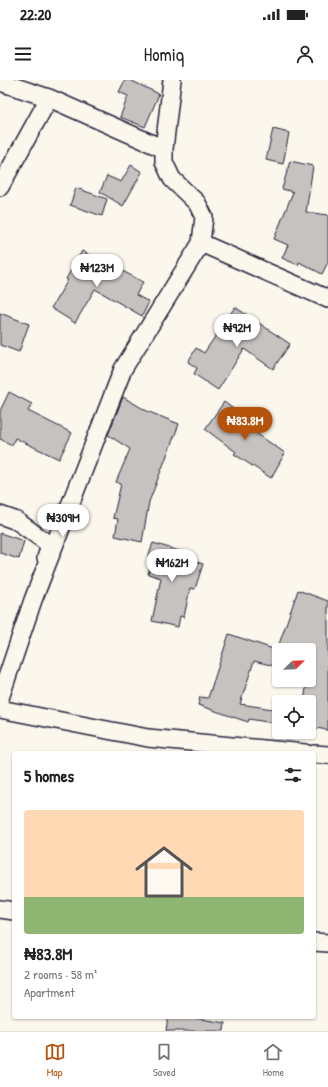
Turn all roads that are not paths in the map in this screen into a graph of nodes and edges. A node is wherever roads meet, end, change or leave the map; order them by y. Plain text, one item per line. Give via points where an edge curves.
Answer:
1 (172, 80) edge
2 (0, 82) edge
3 (49, 98) junction
4 (164, 149) junction
5 (0, 187) edge
6 (201, 243) junction
7 (328, 299) edge
8 (0, 515) edge
9 (33, 600) junction
10 (0, 698) edge
11 (0, 709) edge
12 (284, 751) edge
13 (316, 754) edge
14 (328, 755) edge
15 (0, 909) edge
16 (12, 911) edge
17 (316, 942) edge
18 (328, 943) edge

1 - 4 street
2 - 3 street
3 - 4 street
3 - 5 street
4 - 6 street via 164,162 172,179 197,204 204,217
6 - 7 street
6 - 9 street via 122,369
8 - 9 street via 17,521 50,545
9 - 10 street
11 - 12 street via 148,738
13 - 14 street
15 - 16 street
17 - 18 street

